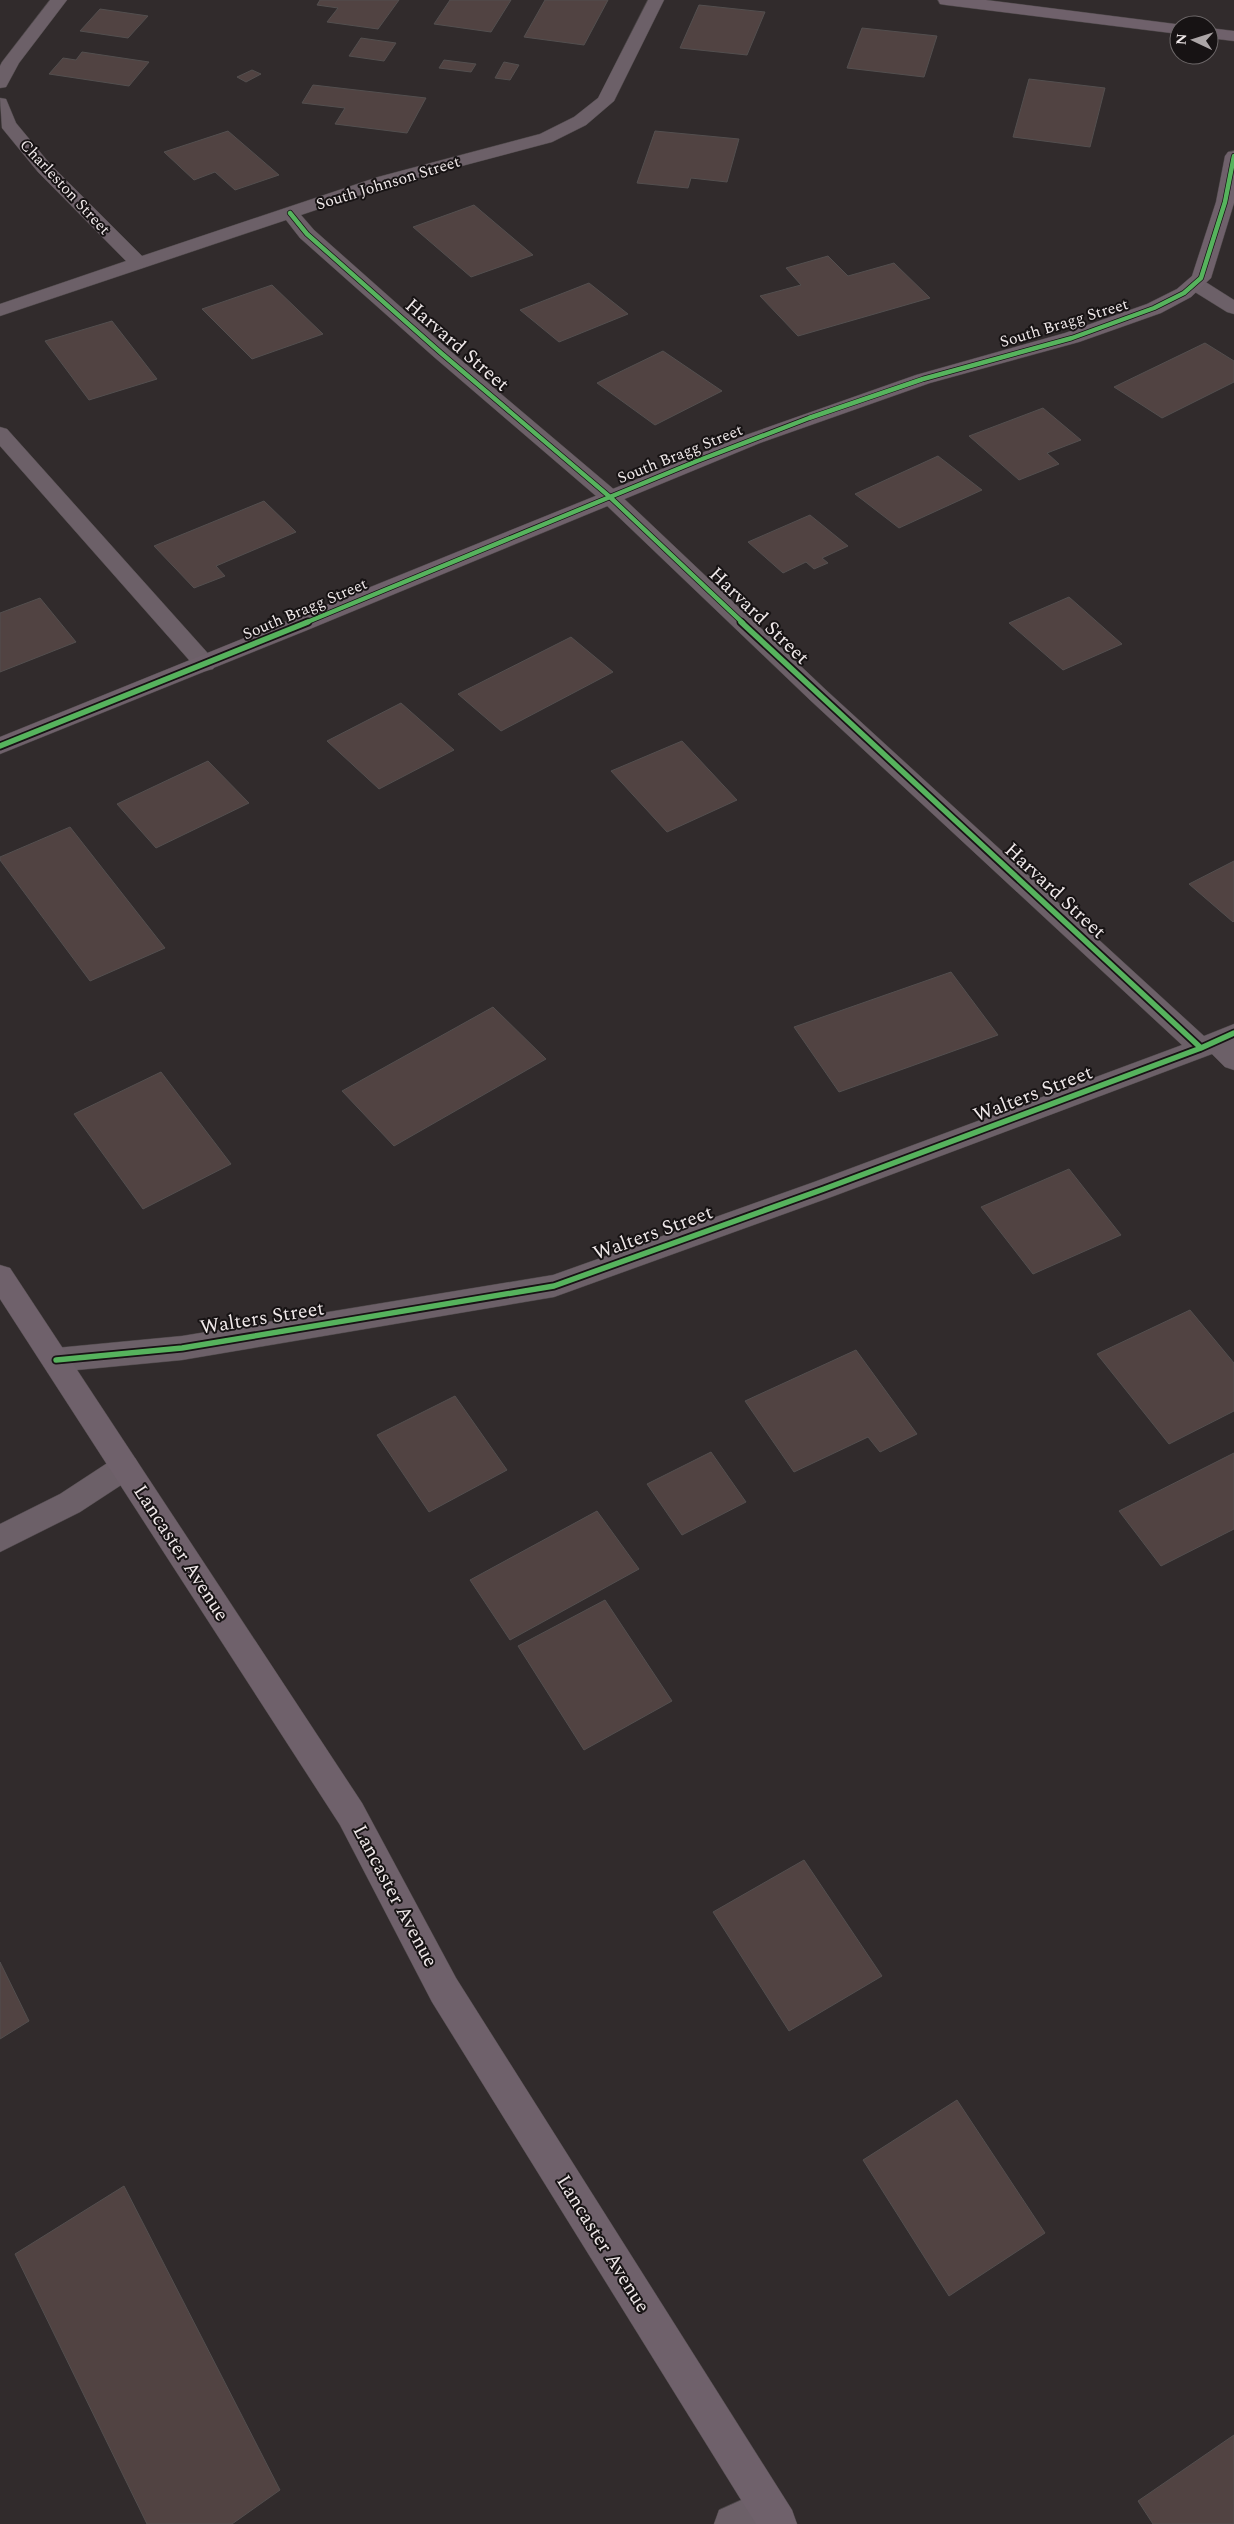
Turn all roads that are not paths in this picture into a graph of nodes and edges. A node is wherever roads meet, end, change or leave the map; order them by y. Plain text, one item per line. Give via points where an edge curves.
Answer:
1 (59, 0) edge
2 (656, 0) edge
3 (946, 0) edge
4 (1169, 28) edge
5 (1219, 34) edge
6 (1234, 36) edge
7 (0, 83) edge
8 (0, 103) edge
9 (1234, 156) edge
10 (290, 212) junction
11 (139, 264) junction
12 (1197, 285) junction
13 (1234, 308) edge
14 (0, 310) edge
15 (0, 433) edge
16 (610, 497) junction
17 (204, 664) junction
18 (0, 746) edge
19 (1221, 1046) edge
20 (0, 1276) edge
21 (56, 1360) junction
22 (125, 1467) junction
23 (0, 1539) edge
24 (773, 2515) edge
25 (733, 2524) edge

1 - 7 street via 11,62
2 - 10 street, South Johnson Street via 605,101 580,121 546,138 384,181
3 - 4 street
5 - 6 street
8 - 11 street, Charleston Street via 8,124 44,168
9 - 12 street via 1225,202
10 - 11 street, South Johnson Street
10 - 16 street, Harvard Street via 307,234
11 - 14 street, South Johnson Street
12 - 13 street
12 - 16 street, South Bragg Street via 1175,300 1117,323 894,389 790,425
15 - 17 street
16 - 17 street, South Bragg Street
16 - 19 street, Harvard Street via 818,695
17 - 18 street, South Bragg Street
19 - 21 street, Walters Street via 554,1286 182,1348
20 - 21 street, Lancaster Avenue
21 - 22 street, Lancaster Avenue
22 - 23 street via 70,1503
22 - 24 street, Lancaster Avenue via 351,1814 444,1990
24 - 25 street

